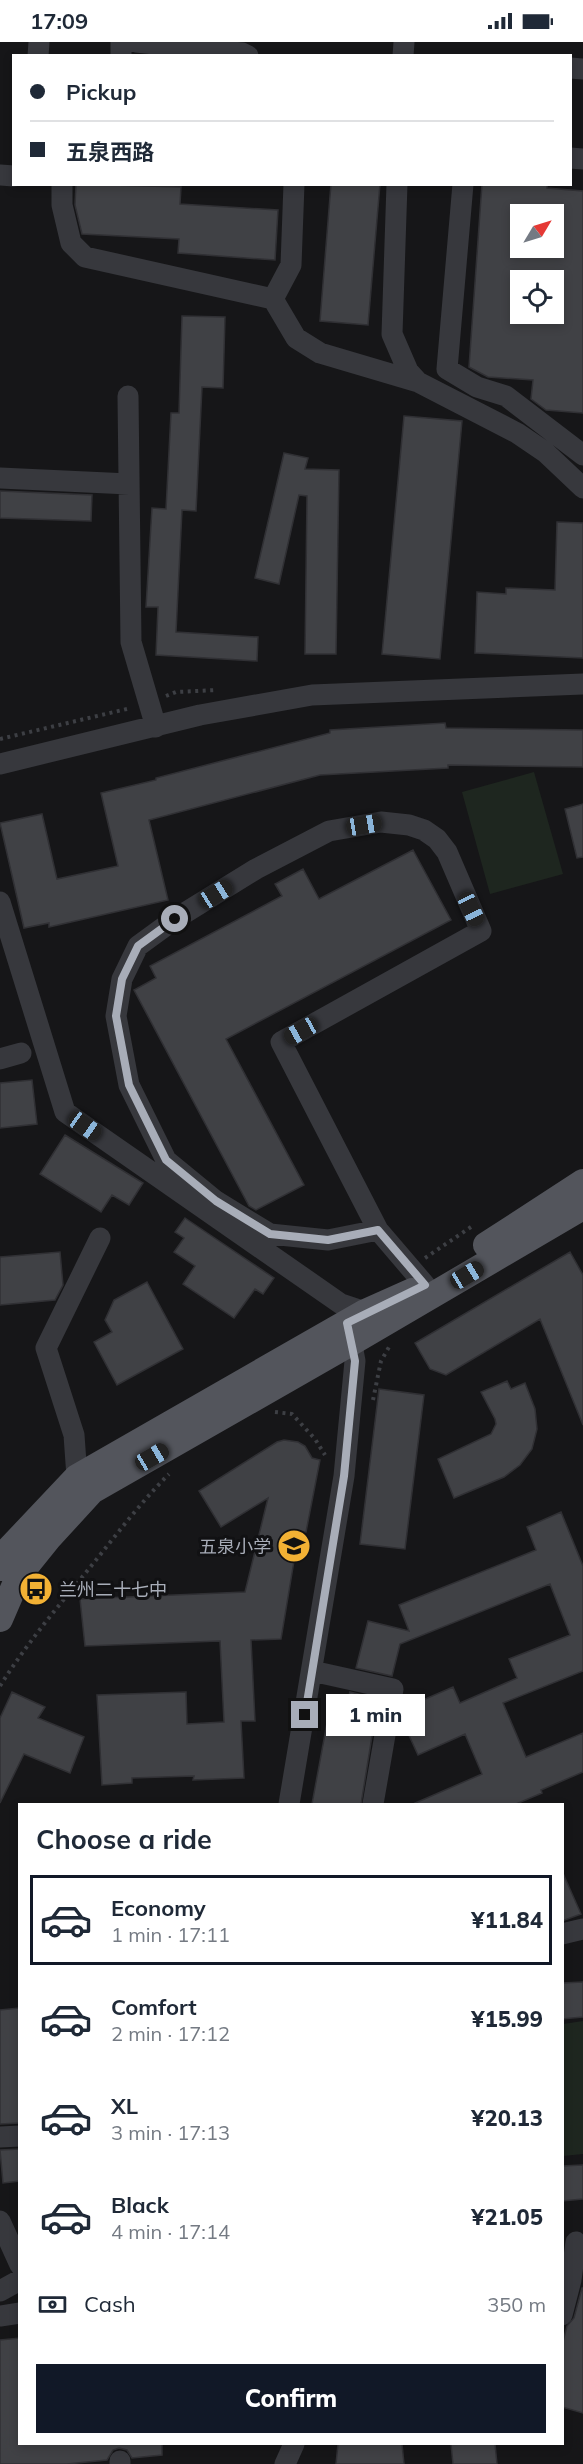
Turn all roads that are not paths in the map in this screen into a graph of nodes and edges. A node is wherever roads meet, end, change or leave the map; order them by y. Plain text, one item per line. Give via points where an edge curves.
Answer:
1 (136, 42) edge
2 (245, 54) edge
3 (62, 186) edge
4 (294, 186) edge
5 (397, 186) edge
6 (463, 186) edge
7 (273, 299) junction
8 (418, 382) junction
9 (128, 396) dead end
10 (583, 455) edge
11 (0, 478) edge
12 (129, 484) junction
13 (583, 488) edge
14 (583, 684) edge
15 (156, 727) junction
16 (0, 765) edge
17 (0, 903) edge
18 (21, 1053) dead end
19 (0, 1059) edge
20 (583, 1182) edge
21 (583, 1207) edge
22 (378, 1230) junction
23 (99, 1238) dead end
24 (425, 1285) junction
25 (354, 1326) junction
26 (77, 1477) junction
27 (9, 1557) edge
28 (0, 1619) edge
29 (312, 1671) junction
30 (289, 1803) edge
31 (373, 1803) edge
32 (583, 1929) edge
33 (564, 1934) edge
34 (18, 2136) edge
35 (0, 2137) edge
36 (0, 2221) edge
37 (574, 2243) edge
38 (18, 2261) edge
39 (18, 2281) edge
40 (0, 2291) edge
41 (564, 2307) edge
42 (18, 2313) edge
43 (0, 2316) edge
44 (294, 2445) edge
45 (285, 2464) edge

1 - 2 street
3 - 7 street via 71,243 85,257
4 - 7 street via 291,265
5 - 8 street via 392,334 408,371
6 - 10 street via 447,369 477,387 506,396
7 - 8 street via 296,338 320,353
8 - 13 street via 517,433 545,452
9 - 12 street
11 - 12 street
12 - 15 street via 131,642
14 - 15 street via 312,695
15 - 16 street
17 - 25 street via 65,1112 341,1304
18 - 19 street
20 - 24 main road
21 - 25 main road
22 - 22 street via 328,1240 270,1234 216,1201 166,1160 129,1085 116,1016 122,979 138,946 256,869 329,831 381,822 409,825 437,839 447,852 481,931 281,1042
22 - 24 street
23 - 26 street via 46,1348 74,1435
24 - 25 main road
25 - 26 main road
25 - 27 main road via 92,1491
25 - 29 street via 355,1361 344,1476
26 - 27 main road
27 - 28 main road via 19,1575
29 - 30 street
29 - 31 street via 393,1689
32 - 33 street
34 - 35 street
36 - 38 street
37 - 41 street
39 - 40 street
42 - 43 street
44 - 45 street

